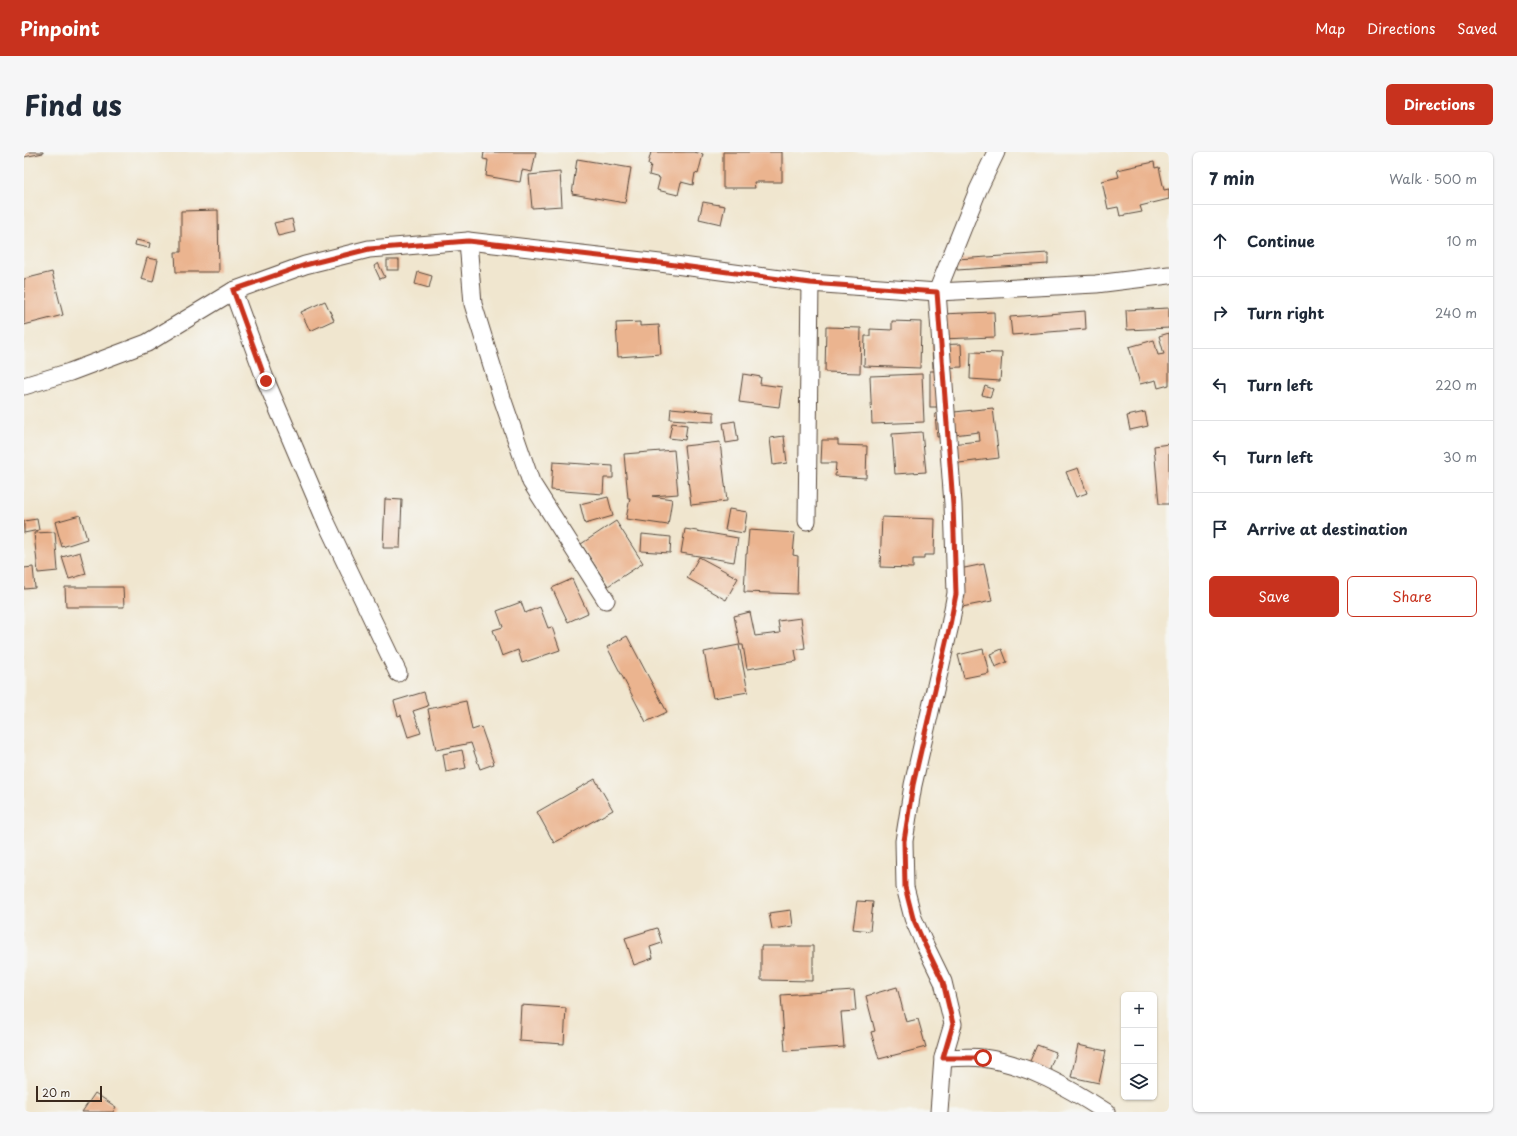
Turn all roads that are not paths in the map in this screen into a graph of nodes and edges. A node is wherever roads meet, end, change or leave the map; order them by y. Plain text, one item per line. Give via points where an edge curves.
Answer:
1 (996, 152) edge
2 (468, 241) junction
3 (1169, 275) edge
4 (810, 283) junction
5 (233, 290) junction
6 (937, 292) junction
7 (24, 386) edge
8 (807, 521) dead end
9 (606, 600) dead end
10 (398, 674) dead end
11 (943, 1058) junction
12 (939, 1112) edge
13 (1106, 1112) edge

1 - 6 street
2 - 4 street
2 - 5 street via 369,249 305,265
2 - 9 street via 473,304 530,482
3 - 6 street via 1096,284
4 - 6 street
4 - 8 street
5 - 7 street via 147,343
5 - 10 street via 266,381 327,524
6 - 11 street via 953,504 956,594 913,785 904,841 905,887 913,918 943,982 953,1024
11 - 12 street
11 - 13 street via 983,1058 1012,1064 1084,1098

